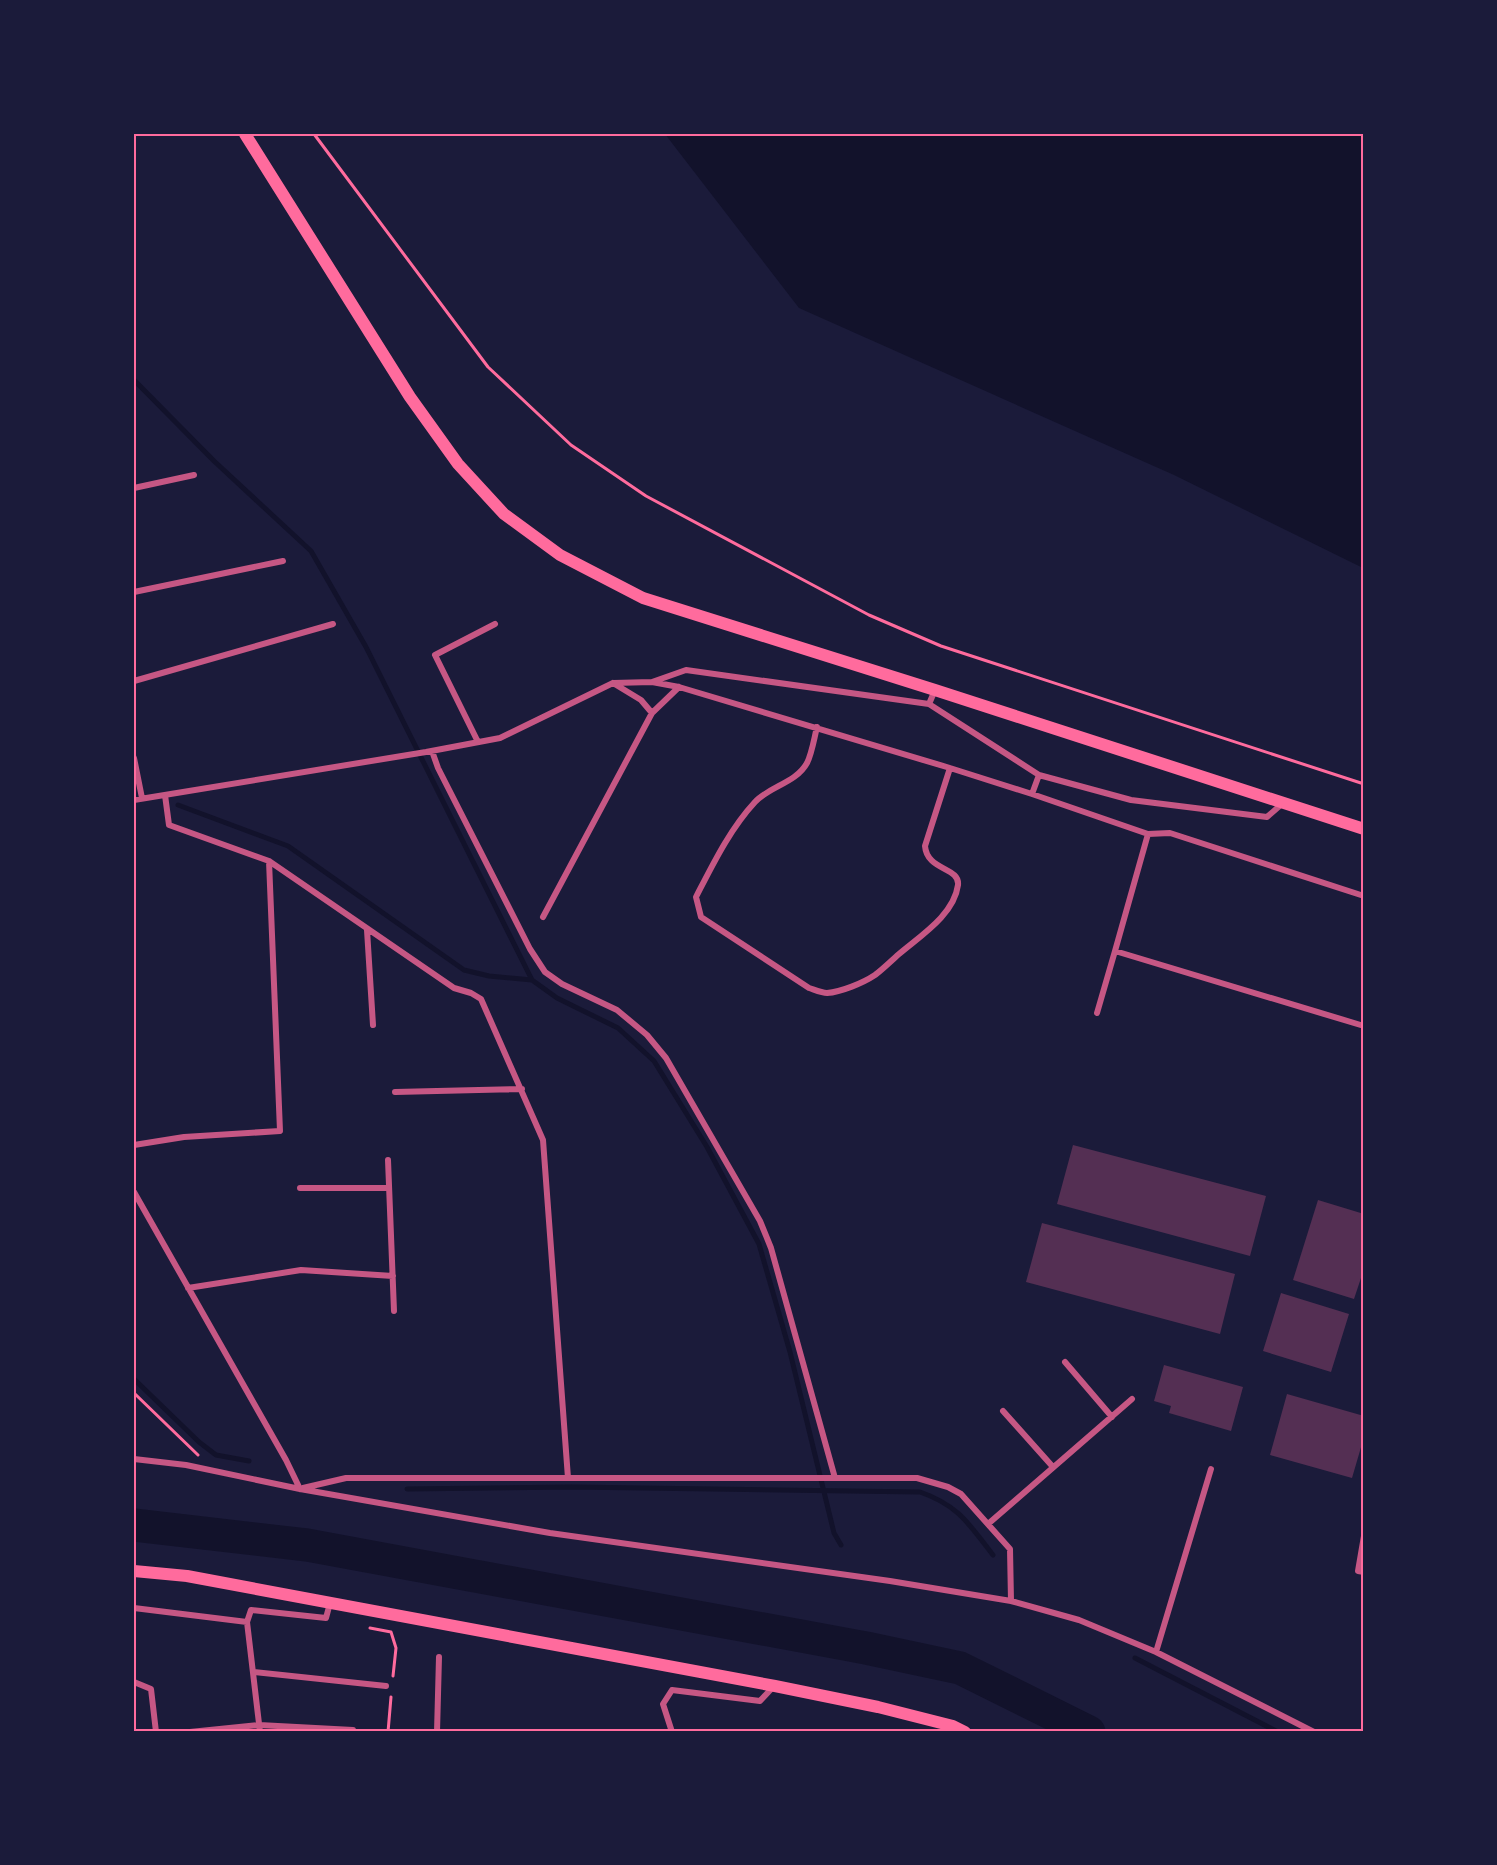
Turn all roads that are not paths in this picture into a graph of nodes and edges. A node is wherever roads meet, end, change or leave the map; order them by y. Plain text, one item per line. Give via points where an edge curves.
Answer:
1 (245, 134) edge
2 (194, 475) dead end
3 (134, 488) edge
4 (283, 561) dead end
5 (134, 592) edge
6 (333, 624) dead end
7 (495, 624) dead end
8 (134, 681) edge
9 (652, 682) junction
10 (613, 683) junction
11 (679, 687) junction
12 (935, 690) junction
13 (929, 704) junction
14 (652, 713) junction
15 (817, 728) junction
16 (478, 742) junction
17 (429, 751) junction
18 (134, 758) edge
19 (950, 768) junction
20 (1039, 775) junction
21 (1032, 794) junction
22 (165, 795) junction
23 (142, 798) junction
24 (134, 800) edge
25 (1283, 803) junction
26 (1364, 829) edge
27 (1148, 834) junction
28 (269, 861) junction
29 (1364, 896) edge
30 (543, 916) dead end
31 (368, 930) junction
32 (1114, 951) junction
33 (1097, 1013) dead end
34 (373, 1025) dead end
35 (1364, 1026) edge
36 (522, 1089) junction
37 (395, 1092) dead end
38 (134, 1145) edge
39 (388, 1160) dead end
40 (300, 1188) dead end
41 (389, 1188) junction
42 (134, 1192) edge
43 (393, 1276) junction
44 (188, 1288) junction
45 (394, 1311) dead end
46 (1065, 1362) dead end
47 (1132, 1399) dead end
48 (1003, 1411) dead end
49 (1112, 1417) junction
50 (134, 1459) edge
51 (1053, 1467) junction
52 (1210, 1469) dead end
53 (568, 1478) junction
54 (835, 1478) junction
55 (300, 1489) junction
56 (988, 1524) junction
57 (1364, 1536) edge
58 (134, 1570) edge
59 (1364, 1572) edge
60 (1011, 1600) junction
61 (330, 1603) junction
62 (134, 1608) edge
63 (247, 1622) junction
64 (1156, 1652) junction
65 (439, 1657) dead end
66 (253, 1672) junction
67 (134, 1682) edge
68 (775, 1686) junction
69 (389, 1688) road end
70 (259, 1728) edge
71 (353, 1730) dead end
72 (156, 1731) edge
73 (190, 1731) edge
74 (436, 1731) edge
75 (672, 1731) edge
76 (965, 1731) edge
77 (1314, 1731) edge

1 - 12 main road via 410,397 458,464 504,514 560,555 643,598
2 - 3 street
4 - 5 street
6 - 8 street
7 - 16 street via 435,655
9 - 10 street
9 - 11 street
9 - 13 street via 686,670
10 - 14 street via 641,700
10 - 16 street via 500,738
11 - 14 street
11 - 15 street
12 - 13 street
12 - 25 main road
13 - 20 street
14 - 30 street
15 - 19 street
15 - 19 street via 807,763 798,775 767,790 754,802 724,843 696,897 701,917 818,991 846,988 874,976 938,921 951,904 957,879 929,860 925,846
16 - 17 street
17 - 22 street
17 - 54 street via 545,972 617,1010 647,1035 666,1058 760,1221
18 - 23 street
19 - 21 street
20 - 21 street
20 - 25 street via 1131,800 1267,817
21 - 27 street
22 - 23 street
22 - 28 street via 169,825
23 - 24 street
25 - 26 main road
27 - 29 street via 1170,833
27 - 32 street
28 - 31 street
28 - 38 street via 280,1131 184,1137
31 - 34 street
31 - 36 street via 454,988 481,999
32 - 33 street
32 - 35 street
36 - 37 street
36 - 53 street via 543,1140
39 - 41 street
40 - 41 street
41 - 43 street
42 - 44 street
43 - 44 street via 301,1270
43 - 45 street
44 - 55 street
46 - 49 street
47 - 49 street
48 - 51 street
49 - 51 street
50 - 55 street via 207,1469
51 - 56 street
52 - 64 street
53 - 54 street
53 - 55 street via 346,1478
54 - 56 street via 933,1481 961,1494
55 - 60 street via 550,1533
56 - 60 street via 1010,1549
57 - 59 street via 1358,1571
58 - 61 main road
60 - 64 street via 1079,1620
61 - 63 street via 327,1618 251,1610
61 - 68 main road
62 - 63 street
63 - 66 street
64 - 77 street
65 - 74 street
66 - 69 street
66 - 70 street
67 - 72 street via 151,1689
68 - 75 street via 760,1701 672,1690 663,1704
68 - 76 main road via 878,1707
70 - 71 street
70 - 73 street

